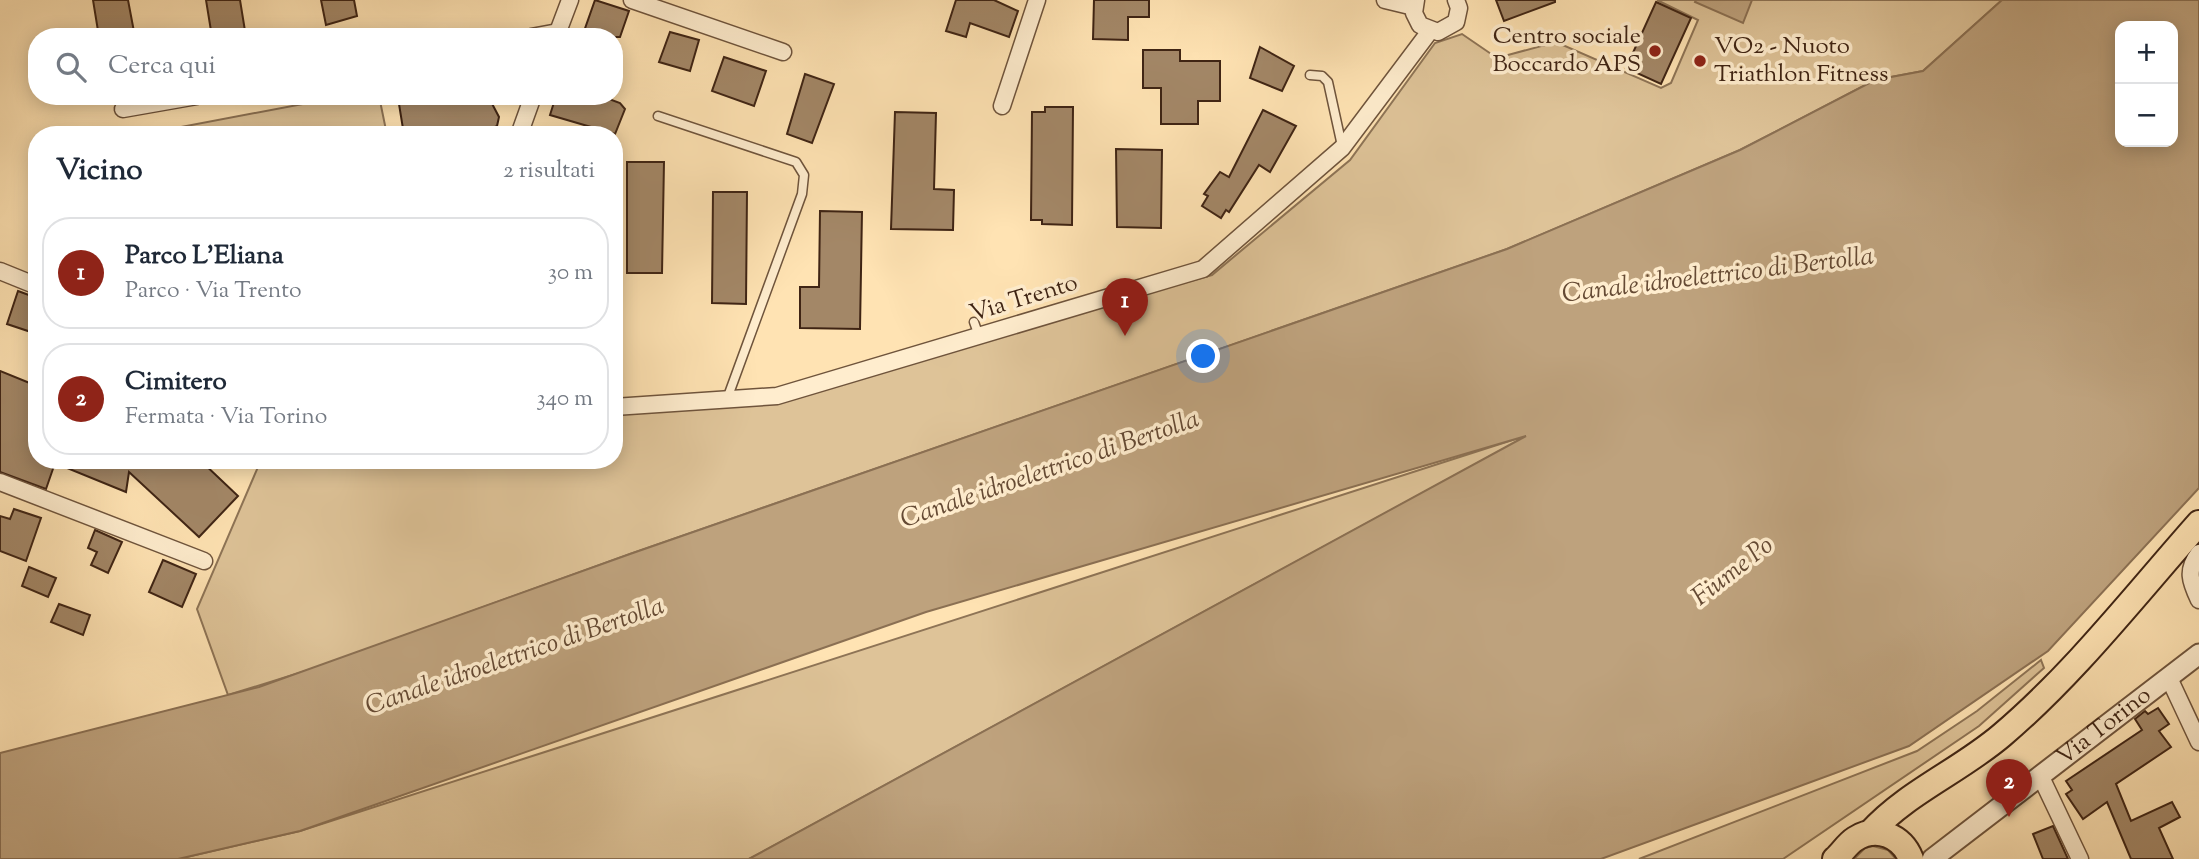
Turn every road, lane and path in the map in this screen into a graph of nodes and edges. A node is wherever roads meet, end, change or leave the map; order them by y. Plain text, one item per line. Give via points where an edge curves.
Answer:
1 (570, 0) edge
2 (632, 0) edge
3 (1037, 0) edge
4 (1385, 0) edge
5 (1456, 0) edge
6 (1415, 3) edge
7 (559, 28) edge
8 (1430, 32) junction
9 (783, 52) dead end
10 (1310, 75) dead end
11 (146, 105) edge
12 (530, 105) edge
13 (1002, 106) dead end
14 (124, 109) dead end
15 (658, 116) dead end
16 (522, 126) edge
17 (1342, 148) junction
18 (0, 271) edge
19 (28, 282) edge
20 (727, 399) junction
21 (623, 406) edge
22 (0, 482) edge
23 (2199, 523) edge
24 (2199, 553) edge
25 (204, 561) dead end
26 (2199, 600) edge
27 (2199, 654) edge
28 (2169, 678) junction
29 (2199, 742) edge
30 (2040, 775) junction
31 (1918, 795) junction
32 (1870, 833) junction
33 (1907, 851) edge
34 (1937, 854) edge
35 (1838, 857) edge
36 (2080, 859) edge

1 - 7 street
2 - 9 street
3 - 13 street
4 - 6 street
5 - 8 street via 1456,22 1445,30
6 - 8 street via 1416,19
8 - 17 street, Via Trento
10 - 17 lane via 1328,82
11 - 14 street
12 - 16 street
15 - 20 lane via 796,162 804,175 802,194
17 - 20 street, Via Trento via 1203,269 976,329 777,396
18 - 19 street
20 - 21 street, Via Trento
22 - 25 street
23 - 31 main road via 2025,714 1970,761
24 - 26 street via 2190,564 2190,580
27 - 28 street, Via Torino
28 - 29 street
28 - 30 street, Via Torino
30 - 34 street, Via Torino
30 - 36 street
31 - 32 main road via 1889,811
31 - 33 main road via 1908,818
32 - 33 main road, Via Torino via 1882,833
32 - 35 main road via 1857,837
33 - 34 street, Via Torino

